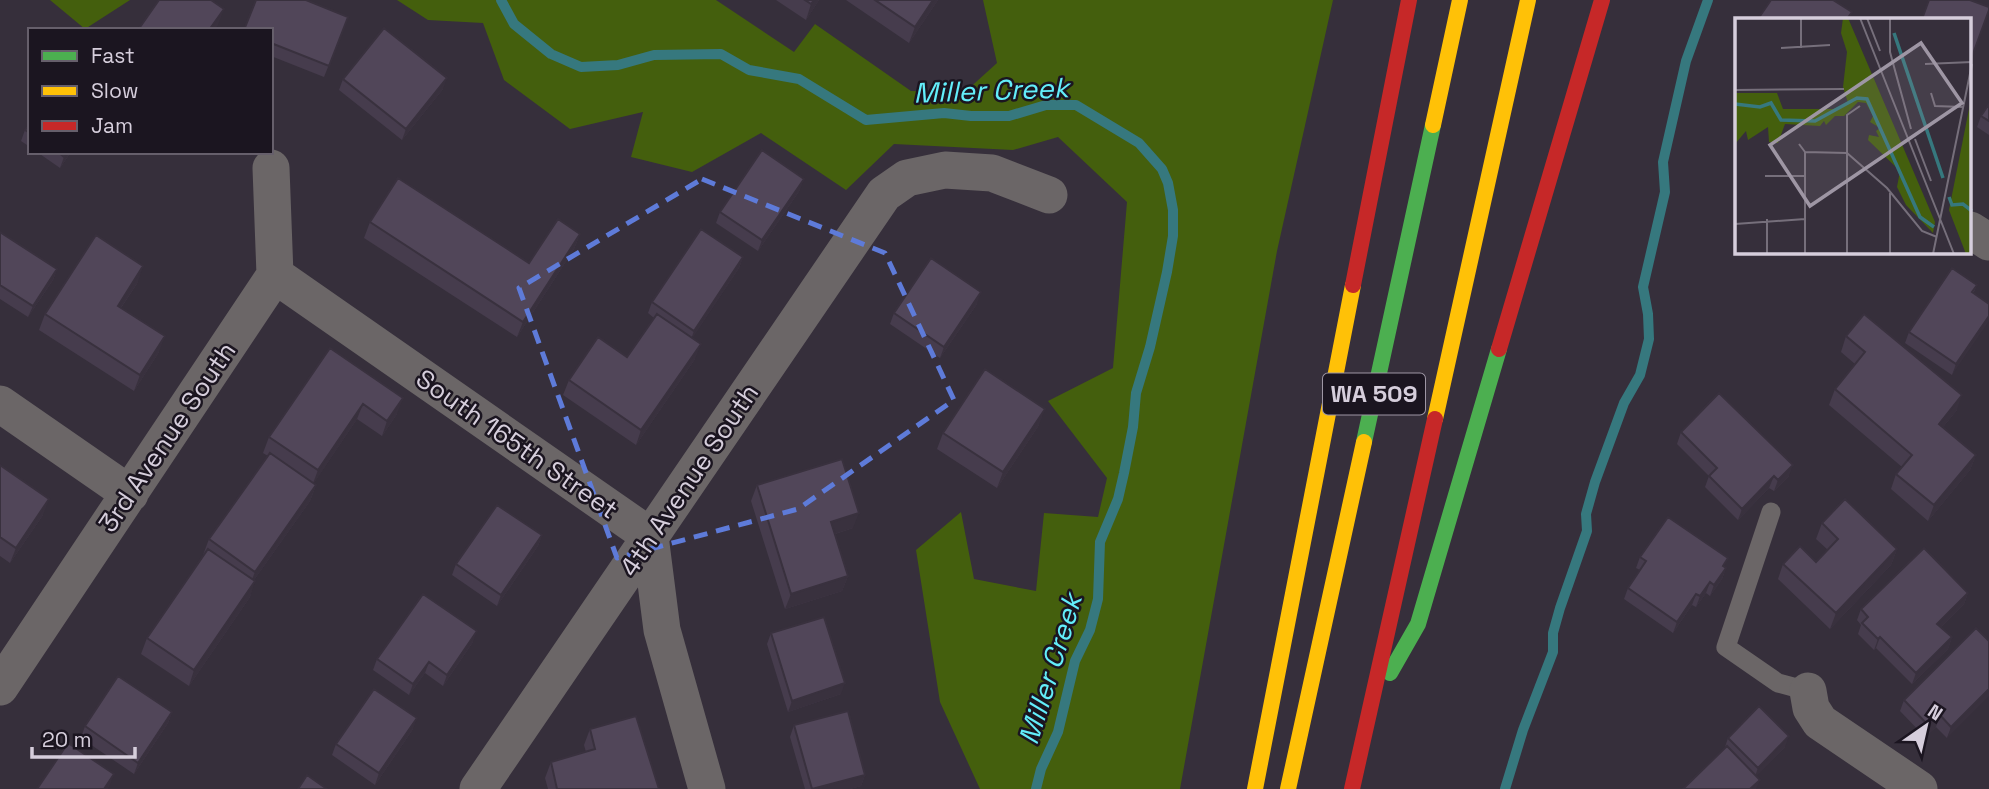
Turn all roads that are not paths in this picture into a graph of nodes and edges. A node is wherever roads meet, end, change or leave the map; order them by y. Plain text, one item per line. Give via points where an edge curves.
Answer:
1 (1409, 0) edge
2 (1460, 0) edge
3 (1528, 0) edge
4 (1602, 0) edge
5 (271, 168) dead end
6 (1049, 195) dead end
7 (1972, 231) edge
8 (1989, 242) edge
9 (275, 275) junction
10 (0, 404) edge
11 (130, 494) junction
12 (1772, 512) dead end
13 (650, 536) junction
14 (0, 687) edge
15 (1808, 691) joint
16 (1371, 705) junction
17 (478, 789) edge
18 (707, 789) edge
19 (1255, 789) edge
20 (1288, 789) edge
21 (1352, 789) edge
22 (1920, 789) edge

1 - 19 highway
2 - 20 highway, WA 509
3 - 16 highway, WA 509
4 - 16 highway via 1418,624
5 - 9 street
6 - 13 street, 4th Avenue South via 992,173 945,170 907,178 884,194
7 - 8 street
9 - 11 street, 3rd Avenue South
9 - 13 street, South 165th Street
10 - 11 street
11 - 14 street, 3rd Avenue South
12 - 15 lane via 1726,646 1778,682
13 - 17 street, 4th Avenue South
13 - 18 street via 662,630
15 - 22 street via 1811,708 1821,722
16 - 21 highway, WA 509

